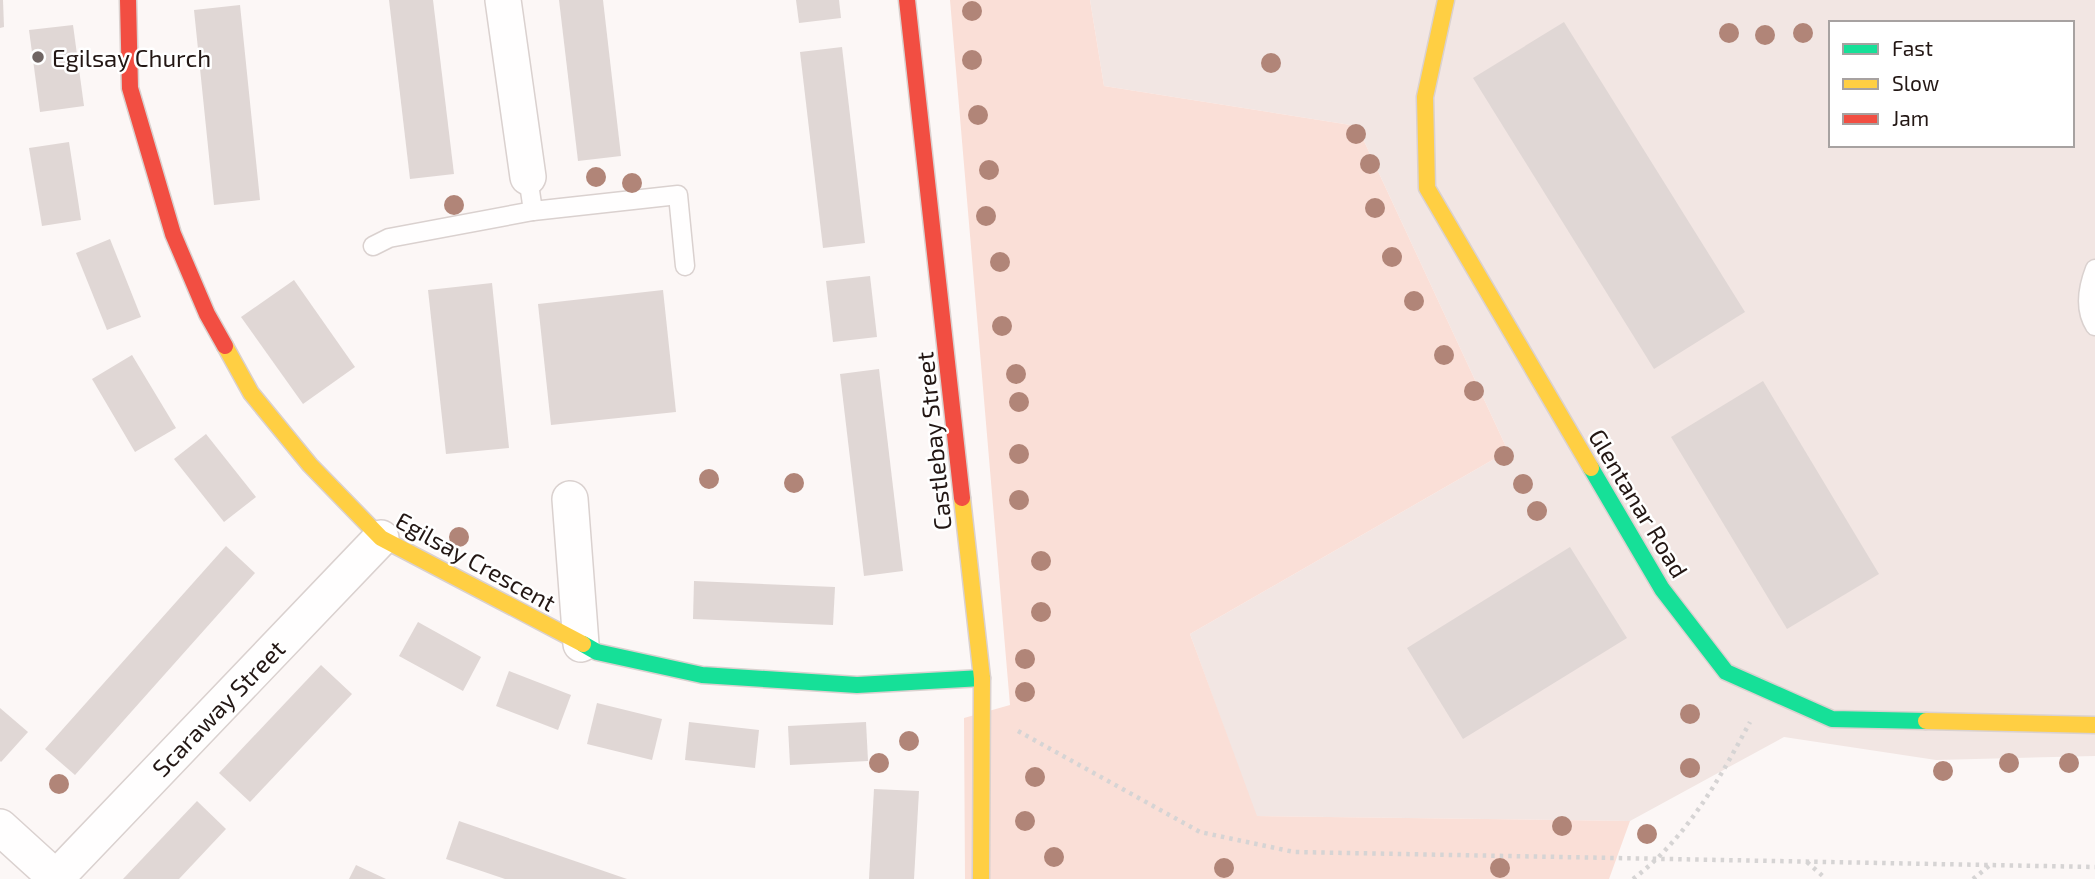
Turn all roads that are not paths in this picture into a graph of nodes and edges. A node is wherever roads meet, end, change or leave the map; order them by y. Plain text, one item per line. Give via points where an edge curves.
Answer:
1 (128, 0) edge
2 (503, 0) edge
3 (907, 0) edge
4 (1446, 0) edge
5 (528, 177) joint
6 (533, 211) junction
7 (373, 246) dead end
8 (685, 266) dead end
9 (2095, 269) edge
10 (2095, 326) edge
11 (570, 499) dead end
12 (382, 538) junction
13 (581, 644) junction
14 (982, 678) junction
15 (2095, 726) edge
16 (0, 827) edge
17 (56, 879) edge
18 (981, 879) edge

1 - 12 street, Egilsay Crescent via 130,88 173,234 207,314 251,393 310,465
2 - 5 street
3 - 14 street, Castlebay Street
4 - 15 street, Glentanar Road via 1425,96 1427,188 1662,589 1726,672 1832,719
5 - 6 lane
6 - 7 lane via 389,238
6 - 8 lane via 678,195
9 - 10 lane via 2089,283 2088,316
11 - 13 street
12 - 13 street, Egilsay Crescent
12 - 17 street, Scaraway Street
13 - 14 street, Egilsay Crescent via 597,652 702,675 857,685
14 - 18 street, Castlebay Street
16 - 17 street

